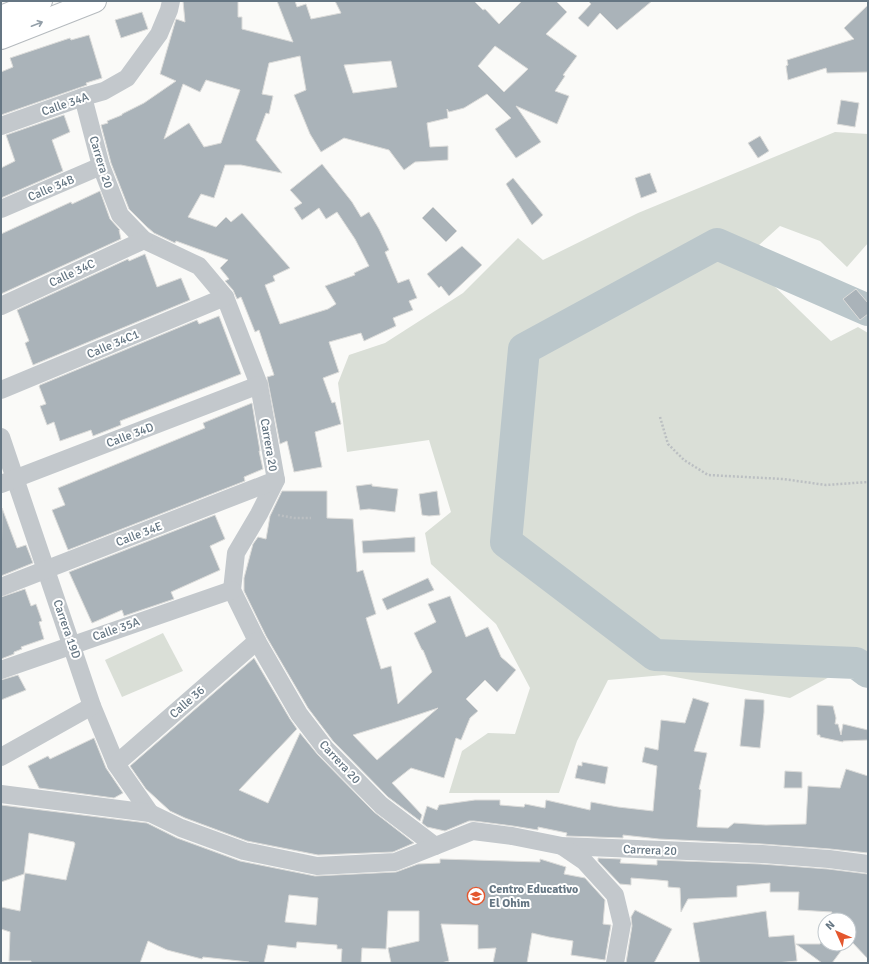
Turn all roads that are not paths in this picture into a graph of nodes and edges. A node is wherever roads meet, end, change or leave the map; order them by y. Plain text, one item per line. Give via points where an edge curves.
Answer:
1 (41, 1) edge
2 (95, 1) edge
3 (171, 1) edge
4 (1, 17) edge
5 (1, 38) edge
6 (83, 97) junction
7 (1, 126) edge
8 (101, 166) junction
9 (1, 209) edge
10 (144, 240) junction
11 (225, 297) junction
12 (1, 306) edge
13 (258, 385) junction
14 (1, 390) edge
15 (1, 437) edge
16 (276, 480) junction
17 (8, 481) edge
18 (46, 570) junction
19 (1, 587) edge
20 (232, 590) junction
21 (258, 641) junction
22 (72, 644) junction
23 (1, 670) edge
24 (92, 706) junction
25 (1, 757) edge
26 (116, 764) junction
27 (1, 794) edge
28 (150, 813) junction
29 (435, 846) junction
30 (562, 846) junction
31 (868, 864) edge
32 (614, 963) edge

1 - 4 main road
5 -> 2 main road
3 - 6 street, Calle 34A via 159,34 127,78 104,91
6 - 7 street, Calle 34A
6 - 8 street, Carrera 20
8 - 9 street, Calle 34B
8 - 10 street, Carrera 20 via 120,215
10 - 11 street, Carrera 20 via 200,266
10 - 12 street, Calle 34C
11 - 13 street, Carrera 20
11 - 14 street, Calle 34C1
13 - 16 street, Carrera 20
13 - 17 street, Calle 34D
15 - 17 street, Carrera 19D
16 - 18 street, Calle 34E
16 - 20 street, Carrera 20 via 236,553
17 - 18 street, Carrera 19D
18 - 19 street, Calle 34E
18 - 22 street, Carrera 19D
20 - 21 street, Carrera 20
20 - 22 street, Calle 35A
21 - 26 street, Calle 36
21 - 29 street, Carrera 20 via 299,714 326,748 381,804
22 - 23 street, Calle 35A
22 - 24 street, Carrera 19D
24 - 25 street
24 - 26 street, Carrera 19D
26 - 28 street, Carrera 19D
27 - 28 street
28 - 29 street, Carrera 20 via 244,851 317,866 394,862
29 - 30 street, Carrera 20 via 473,831
30 - 31 street, Carrera 20 via 762,854
30 - 32 street via 584,861 615,895 622,924

